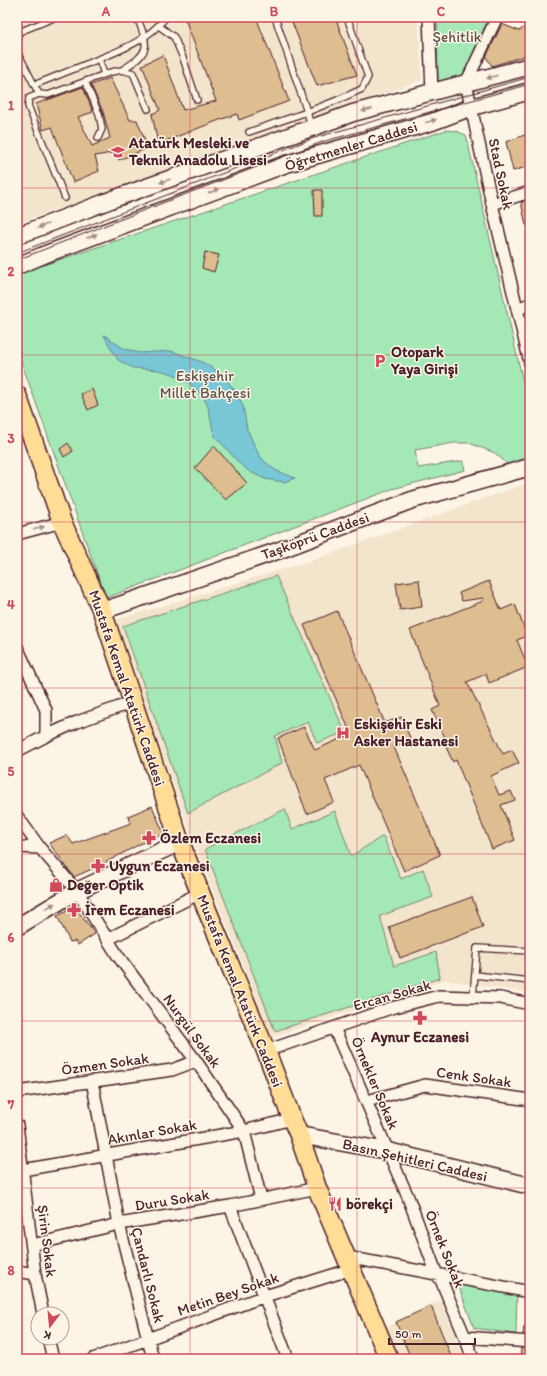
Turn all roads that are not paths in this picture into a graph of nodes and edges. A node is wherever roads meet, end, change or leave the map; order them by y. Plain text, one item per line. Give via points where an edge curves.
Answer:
1 (56, 17) edge
2 (137, 17) edge
3 (166, 17) edge
4 (275, 17) edge
5 (347, 17) edge
6 (429, 17) edge
7 (497, 17) edge
8 (159, 26) junction
9 (145, 38) junction
10 (99, 59) junction
11 (530, 66) edge
12 (122, 70) junction
13 (104, 74) junction
14 (86, 81) junction
15 (466, 83) junction
16 (34, 84) junction
17 (530, 91) edge
18 (432, 92) junction
19 (39, 94) junction
20 (197, 100) dead end
21 (472, 107) junction
22 (148, 109) dead end
23 (307, 112) junction
24 (312, 128) junction
25 (249, 132) dead end
26 (98, 138) dead end
27 (530, 192) edge
28 (65, 198) dead end
29 (492, 204) junction
30 (17, 236) edge
31 (17, 266) edge
32 (530, 304) edge
33 (517, 309) junction
34 (530, 363) edge
35 (18, 398) edge
36 (530, 467) edge
37 (62, 522) junction
38 (17, 534) edge
39 (102, 610) junction
40 (17, 647) edge
41 (133, 702) junction
42 (46, 736) junction
43 (17, 751) edge
44 (17, 816) edge
45 (180, 842) junction
46 (17, 847) edge
47 (40, 848) junction
48 (77, 891) junction
49 (200, 893) junction
50 (17, 927) edge
51 (108, 939) junction
52 (530, 951) edge
53 (474, 975) junction
54 (530, 981) edge
55 (473, 997) junction
56 (530, 1004) edge
57 (334, 1028) junction
58 (266, 1051) junction
59 (196, 1061) junction
60 (92, 1081) junction
61 (17, 1092) edge
62 (530, 1100) edge
63 (367, 1101) junction
64 (292, 1119) junction
65 (17, 1125) edge
66 (244, 1131) junction
67 (300, 1135) junction
68 (388, 1151) junction
69 (106, 1156) junction
70 (20, 1170) edge
71 (530, 1186) edge
72 (317, 1188) junction
73 (261, 1199) junction
74 (230, 1206) junction
75 (119, 1224) junction
76 (32, 1245) junction
77 (352, 1264) junction
78 (17, 1271) edge
79 (35, 1274) junction
80 (437, 1275) junction
81 (530, 1292) edge
82 (265, 1296) junction
83 (41, 1306) edge
84 (466, 1337) junction
85 (148, 1338) junction
86 (530, 1342) edge
87 (50, 1346) edge
88 (52, 1359) edge
89 (93, 1359) edge
90 (153, 1359) edge
91 (288, 1359) edge
92 (389, 1359) edge
93 (473, 1359) edge

1 - 16 lane via 19,32 18,53
2 - 9 lane
3 - 8 lane
4 - 23 lane
5 - 23 lane via 368,77 362,89
6 - 18 street
7 - 15 street
8 - 9 lane
8 - 20 lane via 174,37
9 - 10 lane
9 - 12 lane via 146,48 140,57
10 - 13 lane
10 - 16 lane
11 -> 15 main road, Öğretmenler Caddesi
12 - 13 lane
12 - 22 lane via 133,73
13 - 14 lane
14 - 19 lane via 48,95
14 - 26 lane via 99,114 102,129
15 - 18 main road, Öğretmenler Caddesi
15 - 21 street, Stad Sokak
16 - 19 lane
17 - 21 main road, Öğretmenler Caddesi
18 -> 24 main road, Öğretmenler Caddesi via 353,113
19 - 28 lane via 29,98 28,106
21 - 29 street, Stad Sokak
31 -> 21 main road, Öğretmenler Caddesi via 286,164 432,122
23 - 24 lane
23 - 25 lane
24 -> 30 main road, Öğretmenler Caddesi
27 - 29 street
29 - 33 street, Stad Sokak
32 - 33 street
33 - 34 street, Stad Sokak
35 - 37 main road, Mustafa Kemal Atatürk Caddesi
36 - 39 main road, Taşköprü Caddesi via 412,500 280,550
38 -> 37 street
37 - 39 main road, Mustafa Kemal Atatürk Caddesi
39 - 41 main road, Mustafa Kemal Atatürk Caddesi
40 - 42 street via 46,710
41 - 42 street
41 - 45 main road, Mustafa Kemal Atatürk Caddesi
42 - 43 street
44 - 47 street, Nurgül Sokak
45 - 48 main road
45 - 49 main road, Mustafa Kemal Atatürk Caddesi
46 - 47 street
47 - 48 street, Nurgül Sokak
50 -> 48 main road
48 - 51 street, Nurgül Sokak
49 - 51 street
49 - 58 main road, Mustafa Kemal Atatürk Caddesi
51 - 59 street, Nurgül Sokak
52 - 53 lane via 477,948
53 - 54 lane
53 - 55 lane
55 - 56 street, Ercan Sokak via 500,998
55 - 57 street, Ercan Sokak via 439,996 391,1008
57 - 58 street, Ercan Sokak
57 - 63 street, Örnekler Sokak
58 - 64 main road, Mustafa Kemal Atatürk Caddesi
59 - 60 street, Özmen Sokak via 172,1070
59 - 66 street, Nurgül Sokak
60 - 61 street, Özmen Sokak
60 - 69 street, Çandarlı Sokak
62 - 63 street, Cenk Sokak via 425,1085
63 - 68 street, Örnekler Sokak
64 - 66 street, Akınlar Sokak
64 - 67 main road, Mustafa Kemal Atatürk Caddesi
65 - 70 street, Şirin Sokak
66 - 69 street, Akınlar Sokak
66 - 73 street, Nurgül Sokak
67 - 68 main road, Basın Şehitleri Caddesi
67 - 72 main road, Mustafa Kemal Atatürk Caddesi
68 - 71 main road, Basın Şehitleri Caddesi
68 - 80 street, Örnek Sokak
69 - 70 street, Akınlar Sokak
69 - 75 street, Çandarlı Sokak
70 - 76 street, Şirin Sokak
72 - 73 street, Duru Sokak
72 - 77 main road, Mustafa Kemal Atatürk Caddesi
73 - 74 street, Duru Sokak
74 - 75 street, Duru Sokak
74 - 82 street
75 - 76 street, Duru Sokak
75 - 85 street, Çandarlı Sokak
76 - 79 street, Şirin Sokak
77 - 80 street
77 - 82 street, Metin Bey Sokak
77 - 92 main road, Mustafa Kemal Atatürk Caddesi
78 - 79 street
79 - 83 street, Şirin Sokak
80 - 81 street
80 - 84 street, Örnek Sokak
82 - 85 street, Metin Bey Sokak
82 - 91 street
84 - 86 street
84 - 93 street, Örnek Sokak
85 - 89 street, Metin Bey Sokak
85 - 90 street, Çandarlı Sokak
87 - 88 street

